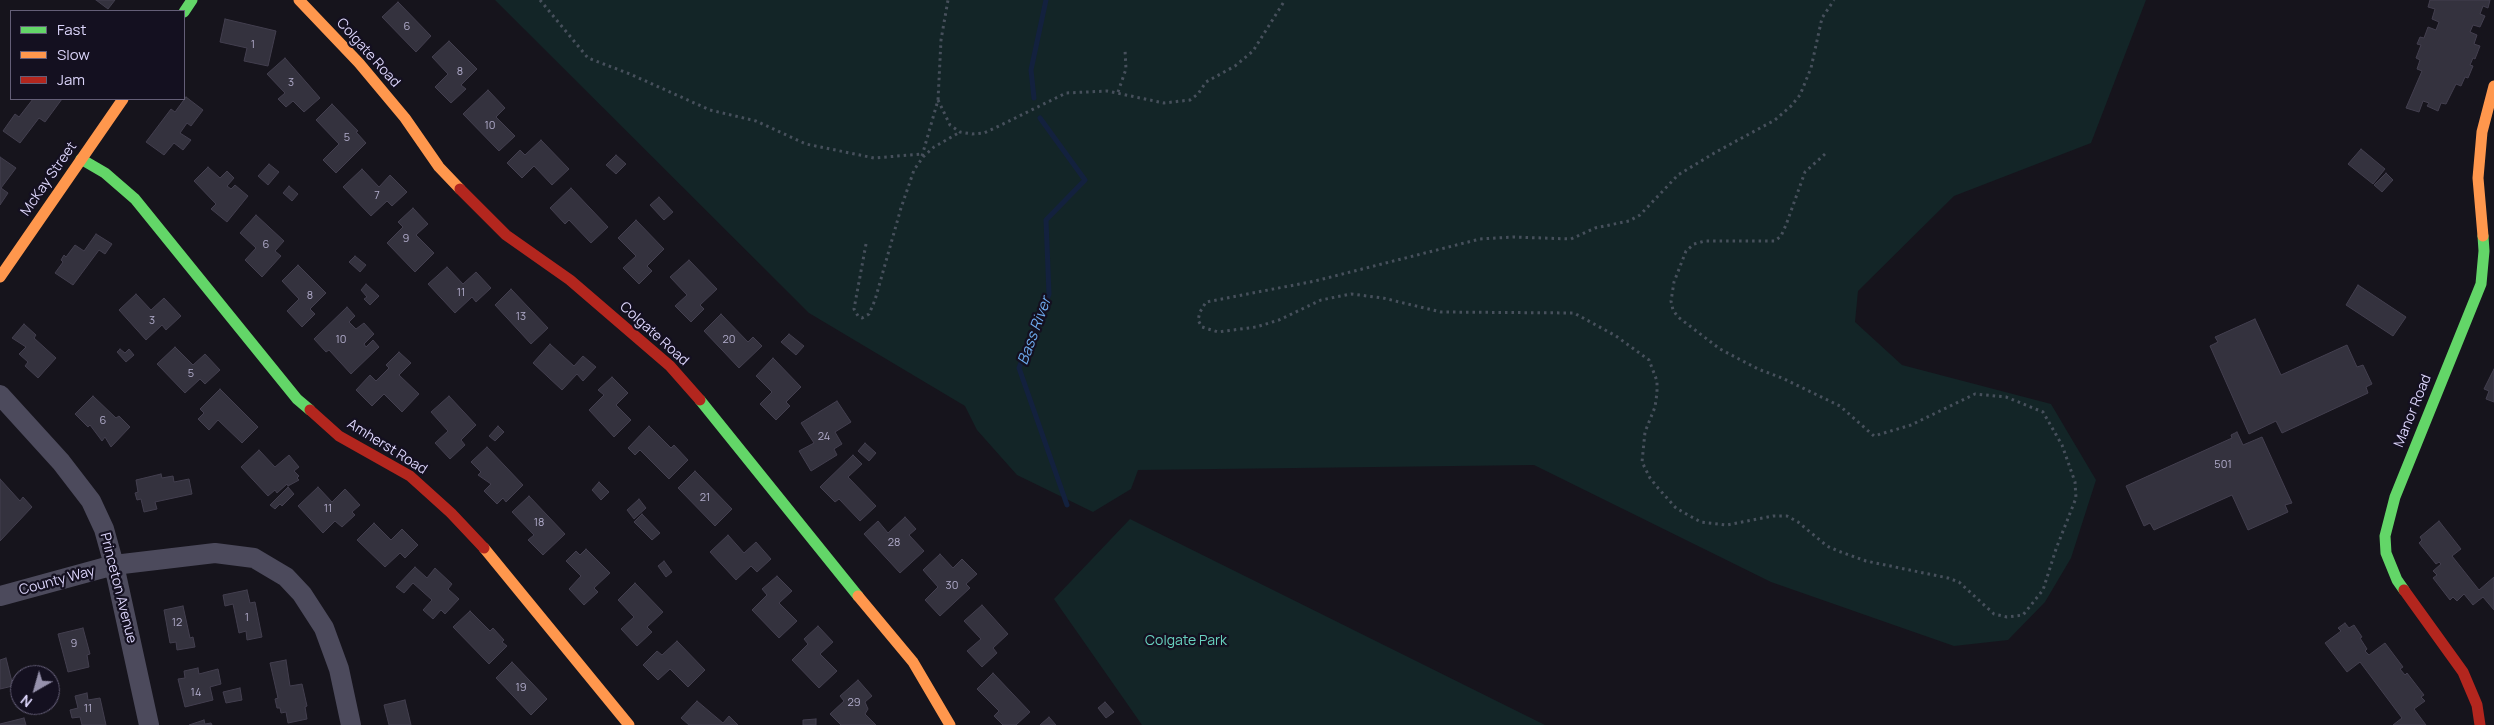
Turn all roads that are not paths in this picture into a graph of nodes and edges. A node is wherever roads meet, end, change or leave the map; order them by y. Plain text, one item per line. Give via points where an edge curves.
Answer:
1 (192, 0) edge
2 (299, 0) edge
3 (185, 10) edge
4 (2494, 86) edge
5 (122, 100) edge
6 (81, 159) junction
7 (0, 277) edge
8 (0, 395) edge
9 (114, 565) junction
10 (0, 596) edge
11 (149, 725) edge
12 (351, 725) edge
13 (629, 725) edge
14 (950, 725) edge
15 (2480, 725) edge

1 - 3 street
2 - 14 street, Colgate Road via 360,63 405,118 439,167 476,208 506,235 570,280 670,366 722,424 782,504 913,662
4 - 15 street, Manor Road via 2482,132 2478,178 2484,251 2481,284 2395,496 2385,536 2386,553 2397,580 2463,672 2477,705
5 - 6 street, McKay Street
6 - 7 street, McKay Street
6 - 13 street, Amherst Road via 105,173 135,200 297,398 339,436 410,476 451,513 494,559
8 - 9 street, Princeton Avenue via 92,500
9 - 10 street, County Way
9 - 11 street, Princeton Avenue
9 - 12 street, County Way via 215,553 254,558 286,577 302,594 324,628 339,669

